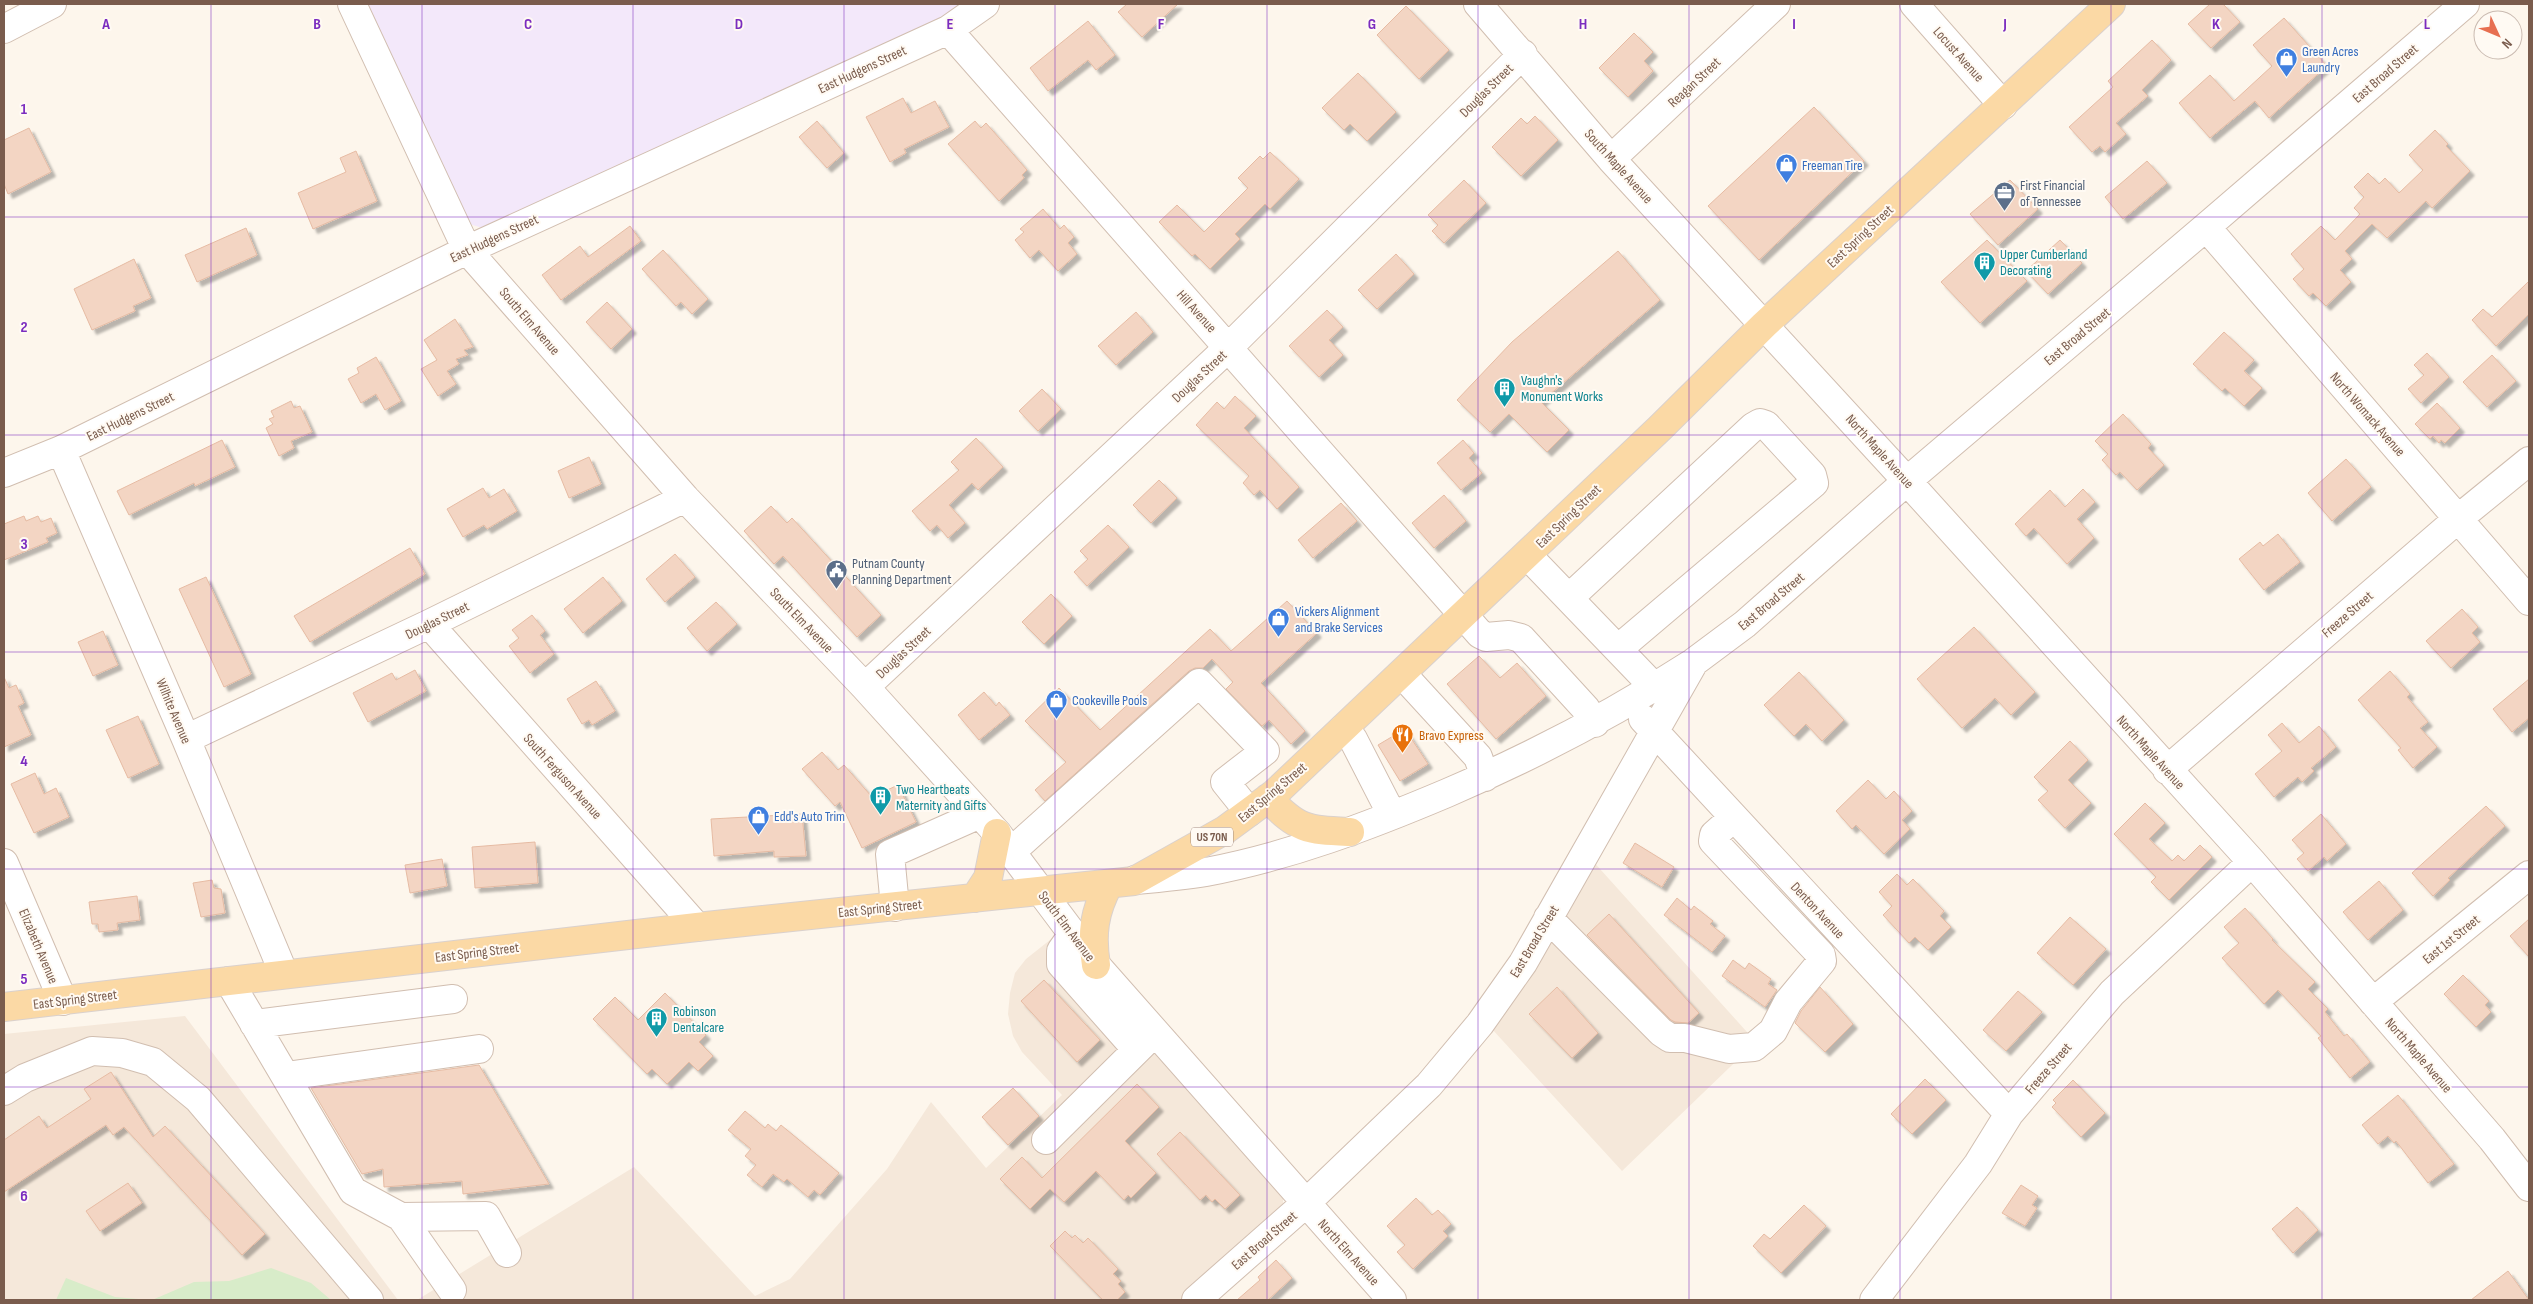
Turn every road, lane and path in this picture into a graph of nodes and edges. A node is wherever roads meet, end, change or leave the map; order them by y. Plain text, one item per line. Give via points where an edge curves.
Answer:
1 (52, 4) edge
2 (352, 4) edge
3 (985, 4) edge
4 (1478, 4) edge
5 (1776, 4) edge
6 (1914, 4) edge
7 (2111, 4) edge
8 (2465, 4) edge
9 (4, 29) edge
10 (948, 30) junction
11 (1523, 54) junction
12 (2003, 105) junction
13 (1611, 159) junction
14 (2206, 227) junction
15 (467, 250) junction
16 (1764, 325) junction
17 (1229, 348) junction
18 (61, 450) junction
19 (2529, 461) edge
20 (4, 473) edge
21 (1907, 481) junction
22 (685, 498) junction
23 (2458, 518) junction
24 (1527, 555) junction
25 (1568, 598) junction
26 (2529, 601) edge
27 (1463, 615) junction
28 (430, 624) junction
29 (1618, 649) junction
30 (1694, 662) junction
31 (1402, 674) junction
32 (865, 687) junction
33 (1655, 688) junction
34 (1630, 704) junction
35 (1595, 723) junction
36 (1343, 729) junction
37 (1654, 733) junction
38 (186, 739) junction
39 (1265, 751) junction
40 (2167, 770) junction
41 (1485, 777) junction
42 (1291, 778) junction
43 (1258, 805) junction
44 (1392, 815) junction
45 (1733, 818) junction
46 (1350, 832) junction
47 (996, 833) junction
48 (2252, 862) junction
49 (4, 863) edge
50 (2529, 875) edge
51 (1121, 882) junction
52 (1041, 891) junction
53 (975, 898) junction
54 (895, 907) junction
55 (1548, 918) junction
56 (697, 927) junction
57 (1073, 934) junction
58 (1096, 965) junction
59 (284, 974) junction
60 (229, 981) junction
61 (453, 999) dead end
62 (63, 1000) junction
63 (2373, 1002) junction
64 (4, 1007) edge
65 (254, 1024) junction
66 (1146, 1041) junction
67 (479, 1050) dead end
68 (286, 1076) junction
69 (6, 1086) edge
70 (2009, 1114) junction
71 (1046, 1140) dead end
72 (2529, 1187) edge
73 (1306, 1204) junction
74 (401, 1217) junction
75 (507, 1253) dead end
76 (452, 1290) dead end
77 (369, 1300) edge
78 (1196, 1300) edge
79 (1392, 1300) edge
80 (1874, 1300) edge

1 - 9 street
2 - 15 street, South Elm Avenue
3 - 10 street, East Hudgens Street
4 - 11 street, South Maple Avenue
5 - 13 street, Reagan Street
6 - 12 street, Locust Avenue
7 - 12 main road, East Spring Street / US 70N
8 - 14 street, East Broad Street
10 - 15 street, East Hudgens Street
10 - 17 street, Hill Avenue
11 - 13 street, South Maple Avenue
11 - 17 street, Douglas Street
12 - 16 main road, East Spring Street / US 70N
13 - 16 street, South Maple Avenue
14 - 21 street, East Broad Street
14 - 23 street, North Womack Avenue
15 - 18 street, East Hudgens Street
15 - 22 street, South Elm Avenue
16 - 21 street, North Maple Avenue
16 - 24 main road, East Spring Street / US 70N
17 - 27 street, Hill Avenue
17 - 32 street, Douglas Street
18 - 20 street, East Hudgens Street
18 - 38 street, Wilhite Avenue
19 - 23 street, Freeze Street
21 - 30 street, East Broad Street via 1752,618
21 - 40 street, North Maple Avenue
22 - 28 street, Douglas Street
22 - 32 street, South Elm Avenue
23 - 26 street, North Womack Avenue
23 - 40 street, Freeze Street
24 - 25 street
24 - 27 main road, East Spring Street / US 70N
25 - 29 street
25 - 29 street via 1753,427 1766,426 1812,475 1814,484
27 - 31 main road, East Spring Street / US 70N
27 - 35 street, Hill Avenue via 1486,637 1509,635 1521,638
28 - 38 street, Douglas Street
28 - 56 street, South Ferguson Avenue
29 - 33 street
30 - 33 street
30 - 37 street, East Broad Street
31 - 36 main road, East Spring Street / US 70N
31 - 41 street via 1478,757
32 - 47 street, South Elm Avenue
33 - 34 street
34 - 35 street
34 - 37 street, Denton Avenue
35 - 41 street
36 - 42 main road, East Spring Street / US 70N
36 - 44 street via 1353,740
37 - 45 street, Denton Avenue
37 - 55 street, East Broad Street
38 - 59 street, Wilhite Avenue
39 - 42 street
39 - 43 street via 1225,782
39 - 47 street via 1199,683
40 - 48 street, North Maple Avenue
41 - 44 street
42 - 43 main road, East Spring Street / US 70N
43 - 46 main road via 1316,831
43 - 51 main road, East Spring Street / US 70N via 1225,830
44 - 46 street
45 - 55 street via 1714,835 1713,840 1821,955 1822,962 1788,1002 1773,1031 1754,1046 1730,1049 1685,1038 1670,1038
45 - 70 street, Denton Avenue
46 - 51 street via 1282,854 1205,872
47 - 52 street, South Elm Avenue
47 - 53 main road via 988,878
47 - 54 street via 890,854
48 - 63 street, North Maple Avenue
48 - 70 street, Freeze Street via 2112,993
49 - 62 street, Elizabeth Avenue
50 - 63 street, East 1st Street
51 - 52 main road, East Spring Street / US 70N
51 - 58 main road via 1095,917 1093,942
52 - 53 main road, East Spring Street / US 70N
52 - 57 street, South Elm Avenue
53 - 54 main road, East Spring Street / US 70N
54 - 56 main road, East Spring Street / US 70N
55 - 73 street, East Broad Street via 1480,1024 1429,1085
56 - 59 main road, East Spring Street / US 70N
57 - 58 street, South Elm Avenue
57 - 66 street via 1060,951 1061,964
58 - 66 street, South Elm Avenue
59 - 60 main road, East Spring Street / US 70N
60 - 62 main road, East Spring Street / US 70N
60 - 65 street
61 - 65 street
62 - 64 main road, East Spring Street / US 70N
63 - 72 street, North Maple Avenue via 2492,1139
65 - 68 street
66 - 71 street
66 - 73 street, South Elm Avenue
67 - 68 street
68 - 74 street via 353,1192
69 - 77 street via 92,1051 122,1053 154,1062 198,1099
70 - 80 street, Freeze Street via 1978,1164
73 - 78 street, East Broad Street
73 - 79 street, North Elm Avenue
74 - 75 street via 486,1216
74 - 76 street

